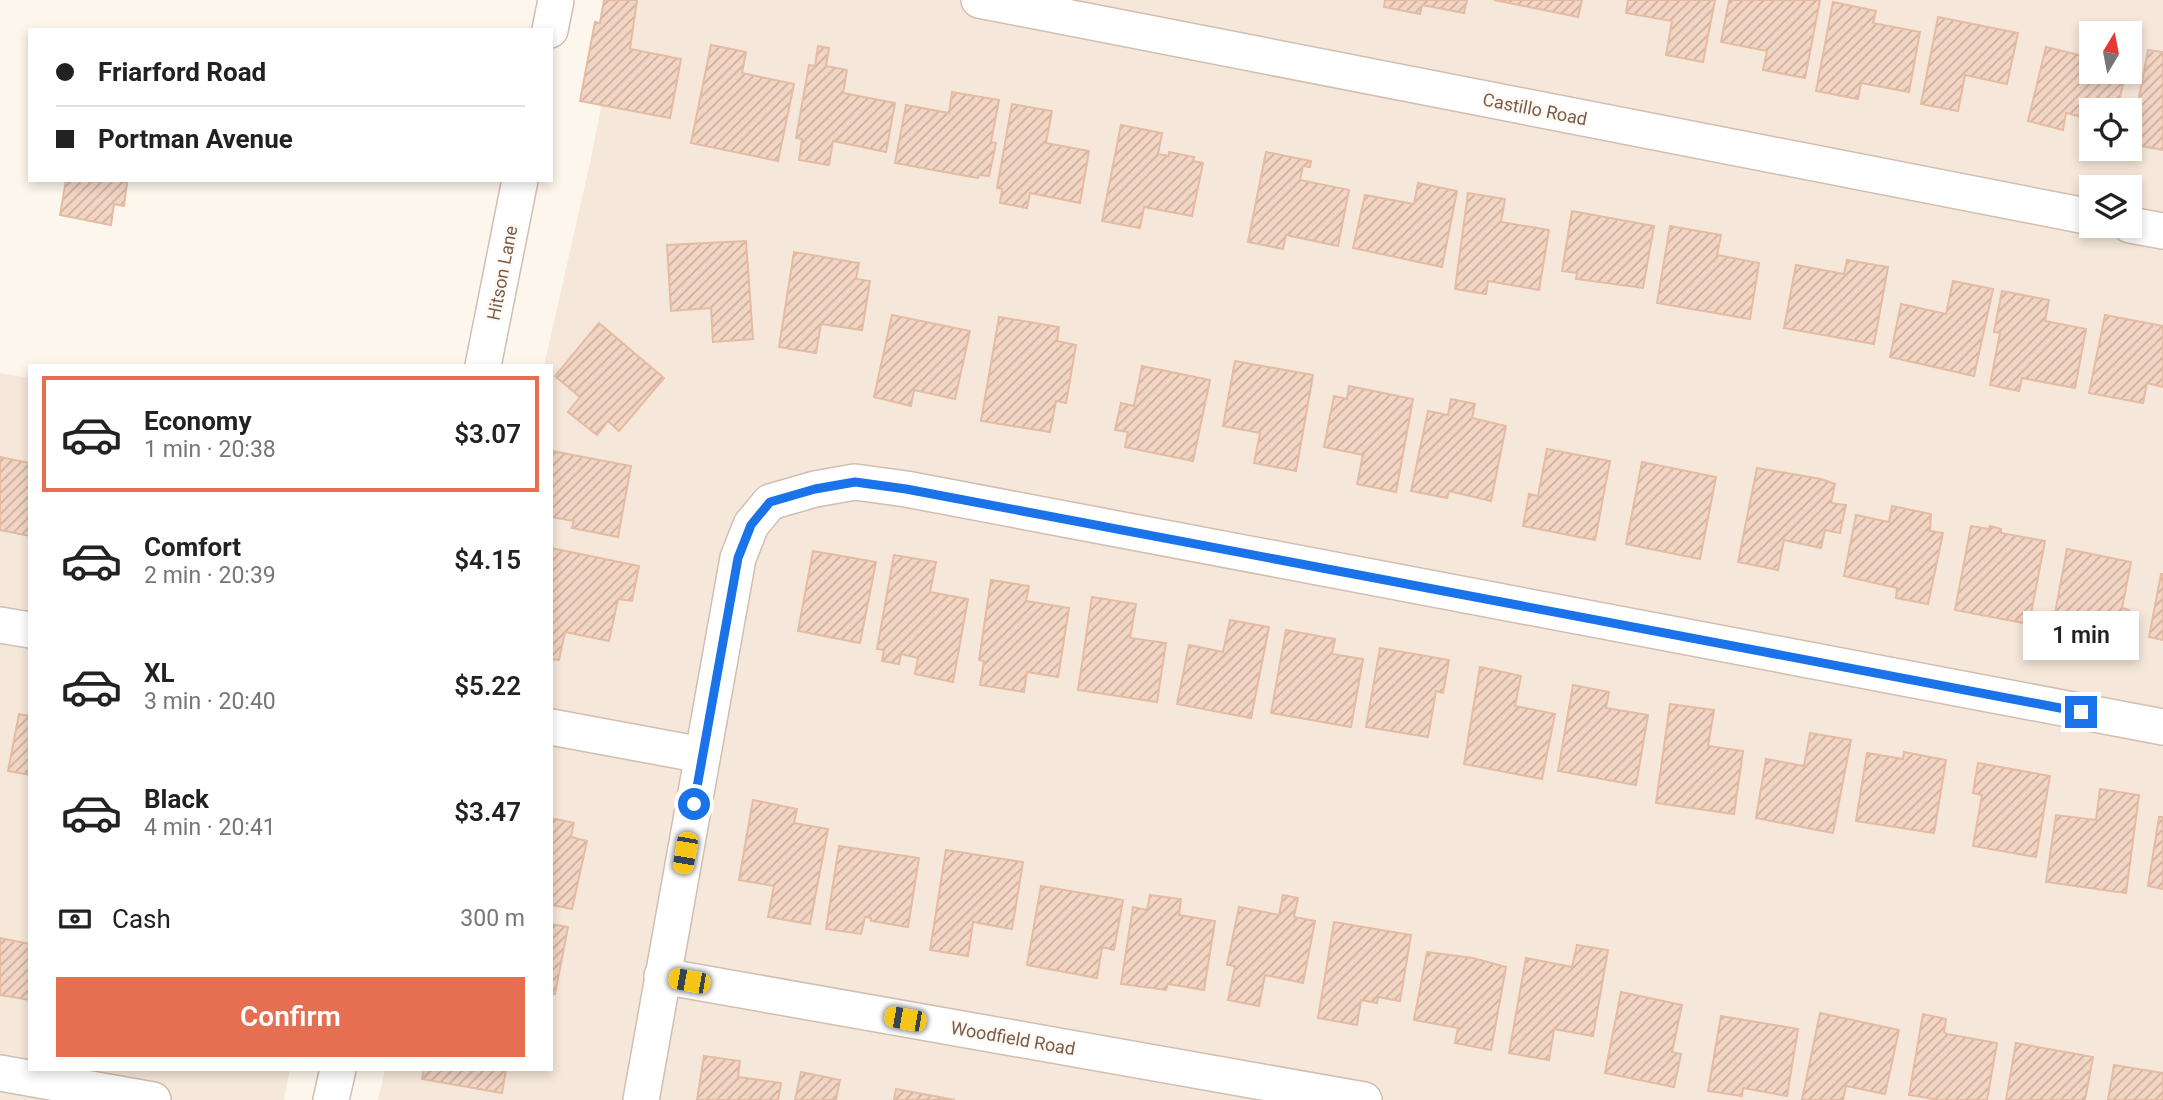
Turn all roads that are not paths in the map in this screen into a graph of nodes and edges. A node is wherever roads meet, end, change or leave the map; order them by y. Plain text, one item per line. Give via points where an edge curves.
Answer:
1 (556, 0) edge
2 (979, 0) edge
3 (550, 28) edge
4 (520, 182) edge
5 (2079, 215) edge
6 (2142, 227) edge
7 (2163, 231) edge
8 (483, 364) edge
9 (0, 625) edge
10 (28, 630) edge
11 (553, 727) edge
12 (2163, 727) edge
13 (702, 755) junction
14 (662, 976) junction
15 (338, 1071) edge
16 (0, 1073) edge
17 (153, 1100) edge
18 (331, 1100) edge
19 (641, 1100) edge
20 (1364, 1100) edge

1 - 3 street
2 - 5 street, Castillo Road
4 - 8 street, Hitson Lane
6 - 7 street
9 - 10 street
11 - 13 street
12 - 13 street via 855,482 770,502 751,525 738,558
13 - 14 street
14 - 19 street
14 - 20 street, Woodfield Road
15 - 18 street
16 - 17 street

